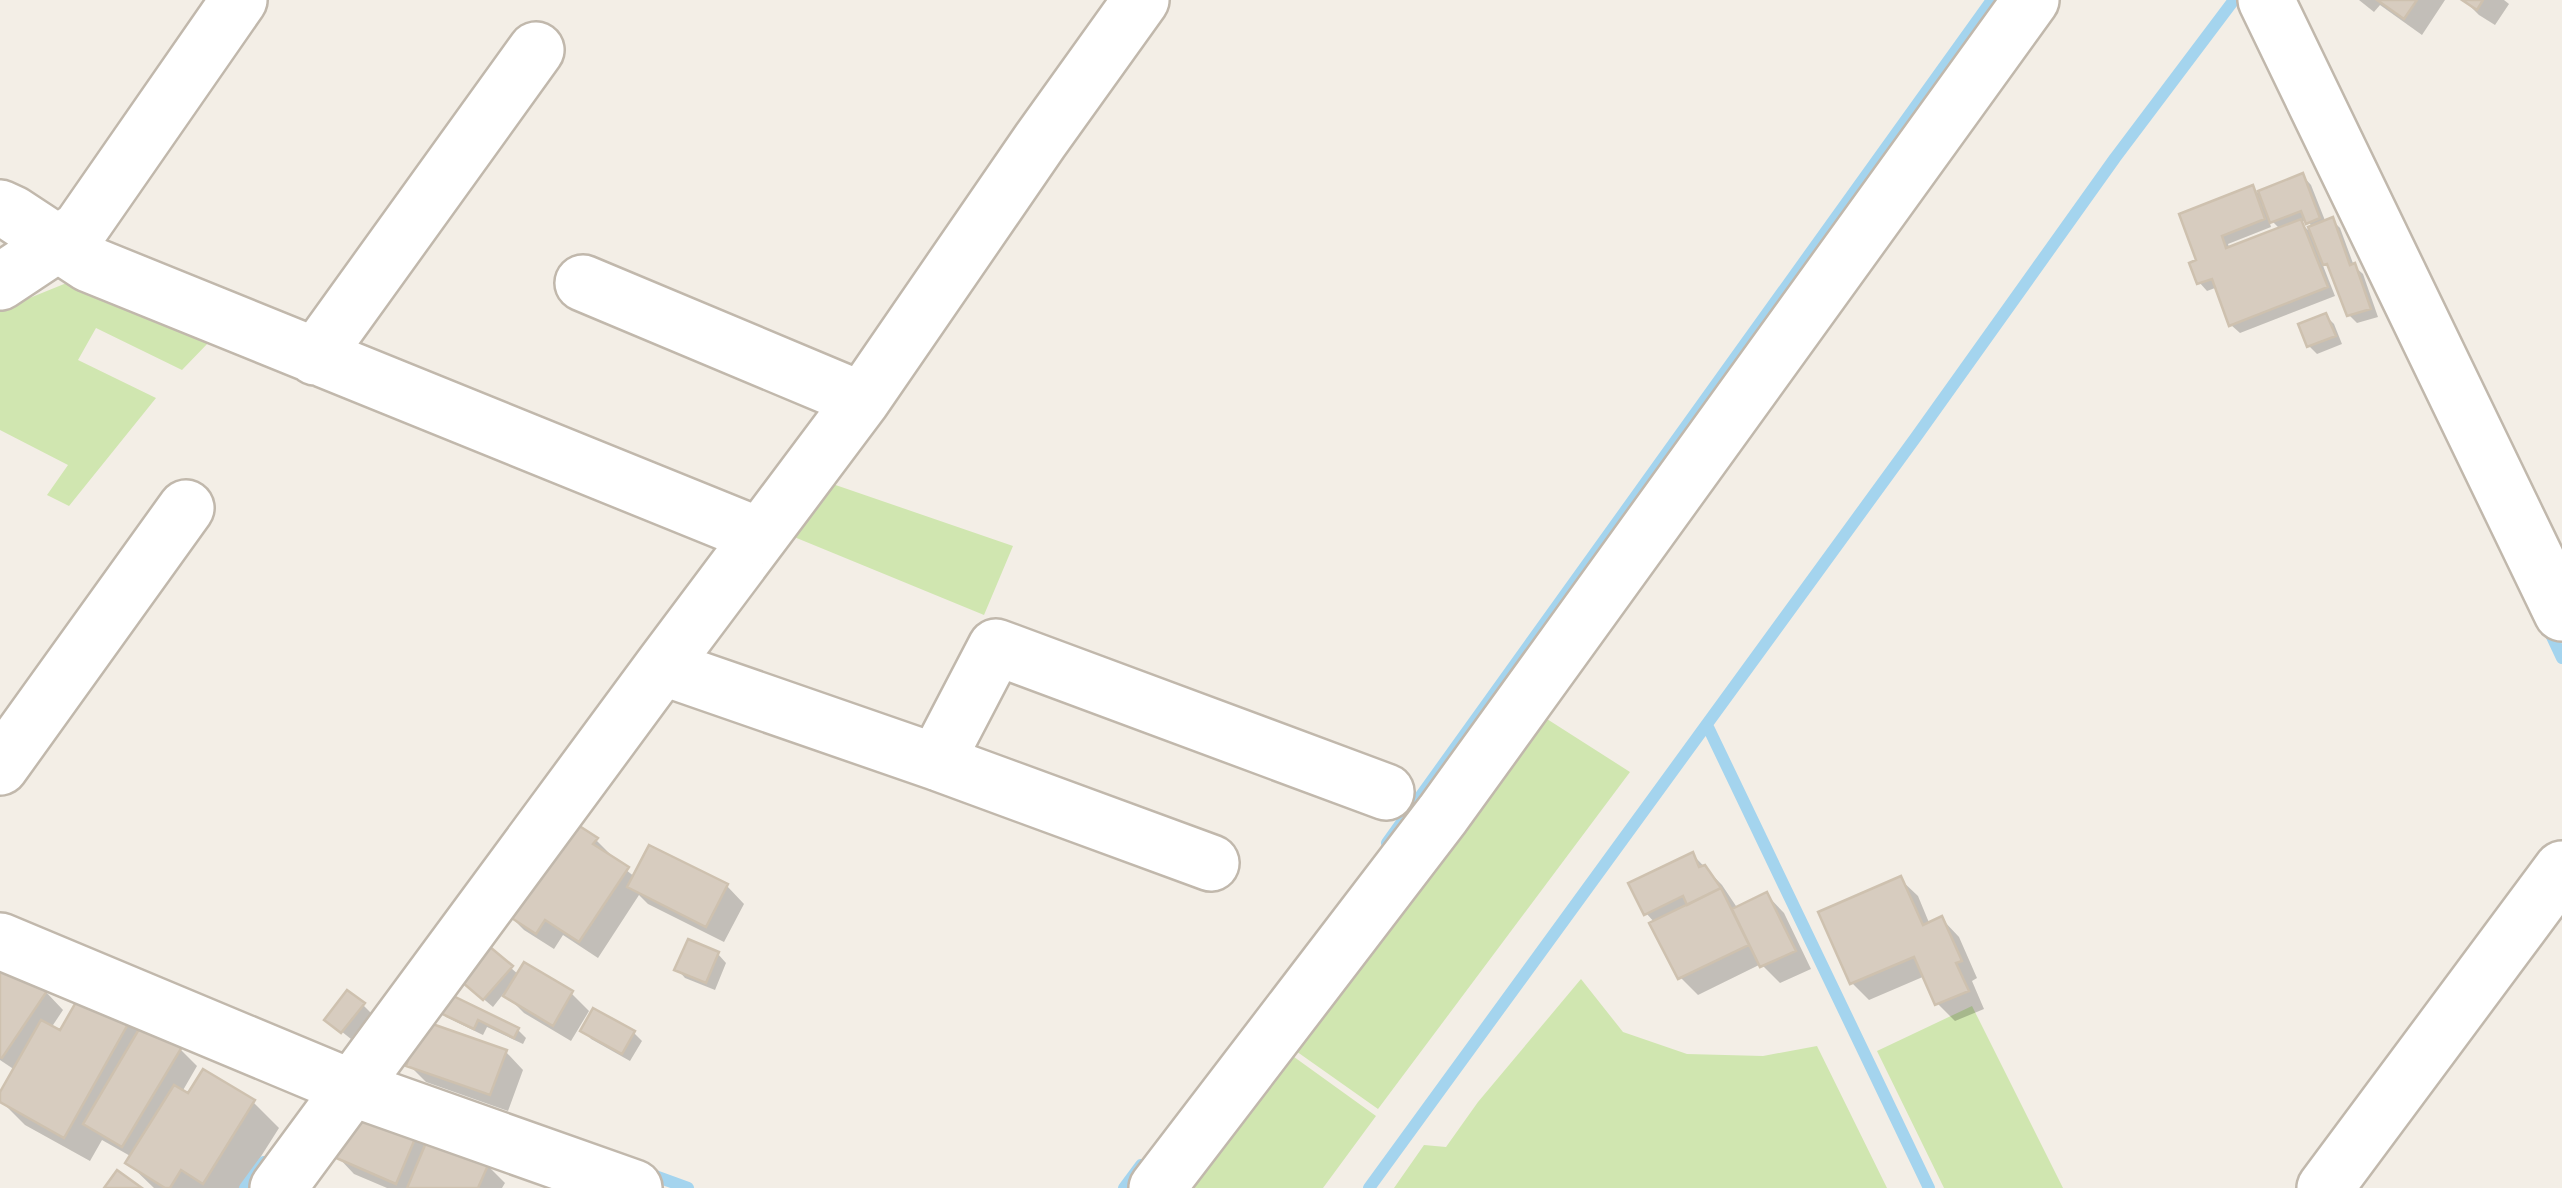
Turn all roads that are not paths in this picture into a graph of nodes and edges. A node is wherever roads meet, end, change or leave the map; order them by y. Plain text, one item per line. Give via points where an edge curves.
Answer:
1 (240, 0) edge
2 (1142, 0) edge
3 (2031, 0) edge
4 (2266, 0) edge
5 (536, 50) dead end
6 (0, 208) edge
7 (58, 244) junction
8 (0, 282) edge
9 (583, 283) dead end
10 (315, 357) junction
11 (847, 394) junction
12 (186, 508) dead end
13 (744, 528) junction
14 (2562, 614) edge
15 (662, 666) junction
16 (936, 762) junction
17 (0, 767) edge
18 (1386, 792) dead end
19 (1212, 863) dead end
20 (2562, 869) edge
21 (0, 941) edge
22 (347, 1076) junction
23 (278, 1188) edge
24 (634, 1188) edge
25 (1157, 1188) edge
26 (2326, 1188) edge

1 - 7 street via 80,228
2 - 11 street
3 - 25 street via 1443,814
4 - 14 street
5 - 10 street
6 - 7 street
7 - 8 street
7 - 10 street via 89,264
9 - 11 street
10 - 13 street
11 - 13 street
12 - 17 street
13 - 15 street
15 - 16 street
15 - 22 street
16 - 18 street via 996,648
16 - 19 street
20 - 26 street
21 - 22 street
22 - 23 street
22 - 24 street

